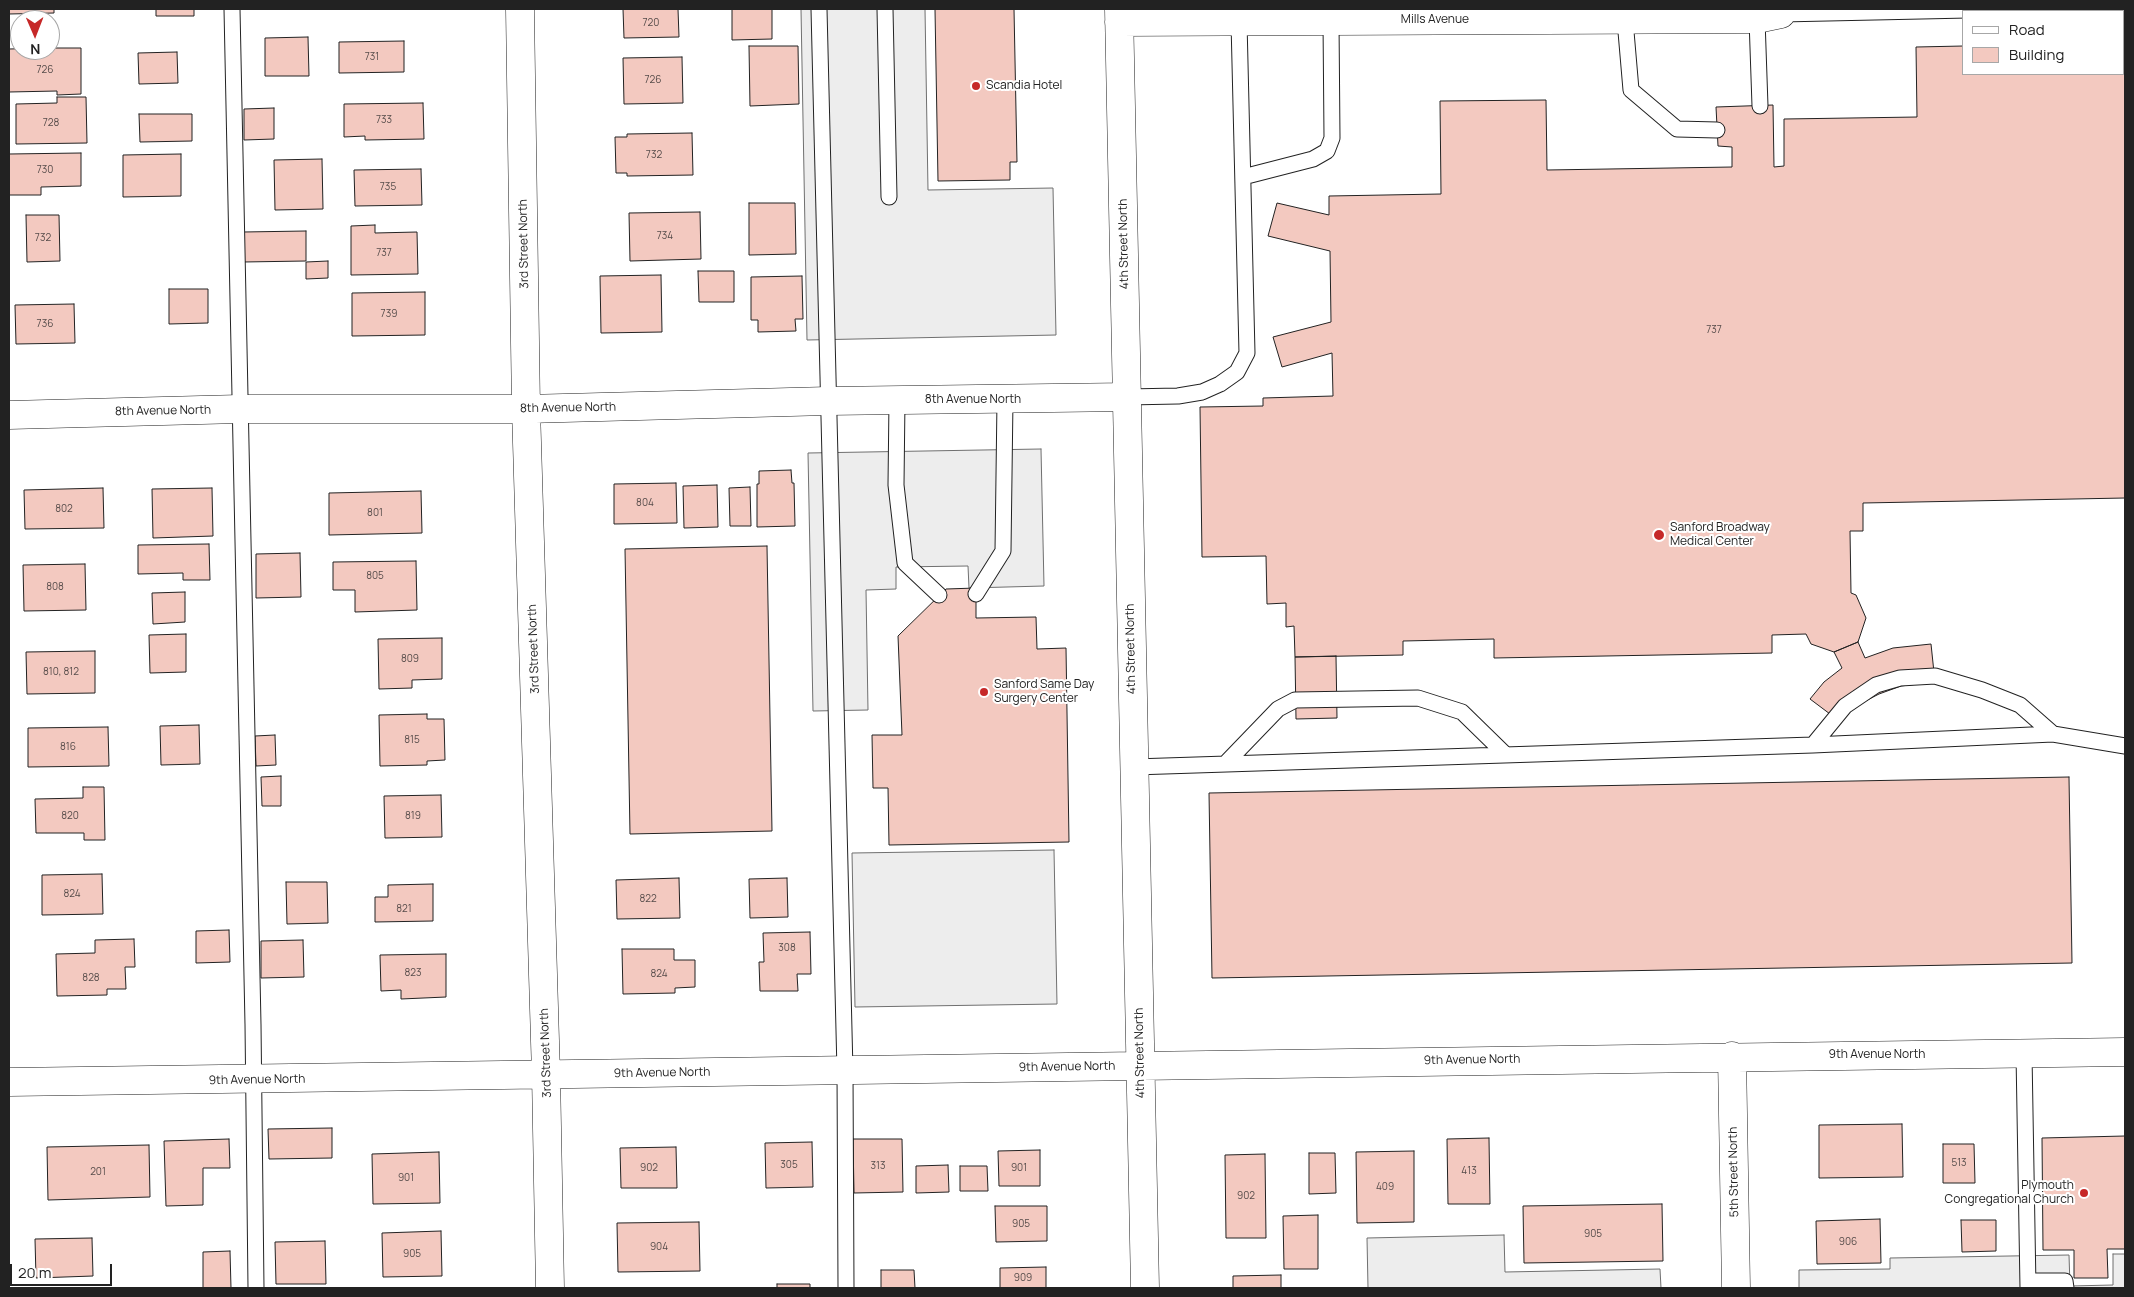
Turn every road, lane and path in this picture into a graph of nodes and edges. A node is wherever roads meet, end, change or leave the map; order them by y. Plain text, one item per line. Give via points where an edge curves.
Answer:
1 (232, 9) edge
2 (520, 9) edge
3 (819, 9) edge
4 (885, 9) edge
5 (2015, 9) edge
6 (1962, 10) edge
7 (1967, 10) edge
8 (1432, 14) edge
9 (1473, 14) edge
10 (1773, 14) edge
11 (1119, 16) edge
12 (1625, 20) junction
13 (1331, 21) junction
14 (1239, 22) junction
15 (1760, 106) dead end
16 (1717, 130) dead end
17 (1243, 177) junction
18 (889, 197) dead end
19 (1127, 397) junction
20 (897, 400) junction
21 (1005, 400) junction
22 (828, 401) junction
23 (240, 409) junction
24 (526, 409) junction
25 (9, 415) edge
26 (976, 594) dead end
27 (939, 595) dead end
28 (2053, 734) junction
29 (1813, 745) junction
30 (2125, 746) edge
31 (1505, 754) junction
32 (1225, 764) junction
33 (1134, 767) junction
34 (2125, 1052) edge
35 (2024, 1054) junction
36 (1732, 1056) junction
37 (1141, 1066) junction
38 (845, 1071) junction
39 (546, 1074) junction
40 (254, 1080) junction
41 (9, 1082) edge
42 (2028, 1285) edge
43 (256, 1288) edge
44 (550, 1288) edge
45 (846, 1288) edge
46 (1145, 1288) edge
47 (1736, 1288) edge
48 (2066, 1288) edge

1 - 23 lane
2 - 24 street, 3rd Street North
3 - 22 lane
4 - 18 lane
5 - 7 lane
6 - 10 lane
8 - 9 street, Mills Avenue
8 - 13 street, Mills Avenue
9 - 12 street, Mills Avenue
10 - 12 street, Mills Avenue
10 - 15 lane
11 - 14 street, Mills Avenue
11 - 19 street, 4th Street North
12 - 16 lane via 1631,90 1677,129
13 - 14 street, Mills Avenue
13 - 17 lane via 1332,138 1327,151 1313,159
14 - 17 lane
17 - 19 lane via 1247,353 1237,372 1202,392
19 - 21 street, 8th Avenue North
19 - 33 street, 4th Street North
20 - 21 street, 8th Avenue North
20 - 22 street, 8th Avenue North
20 - 27 lane via 896,485 905,563
21 - 26 lane via 1003,551
22 - 24 street, 8th Avenue North
22 - 38 lane
23 - 24 street, 8th Avenue North
23 - 25 street, 8th Avenue North
23 - 40 lane
24 - 39 street, 3rd Street North
28 - 29 lane
28 - 29 lane via 2020,705 1935,676 1900,678 1876,685 1845,706
28 - 30 lane
29 - 31 lane
31 - 32 lane
31 - 32 lane via 1462,712 1418,698 1295,700 1278,709
32 - 33 lane
33 - 37 street, 4th Street North
34 - 35 street, 9th Avenue North
35 - 36 street, 9th Avenue North
35 - 42 lane
36 - 37 street, 9th Avenue North
36 - 47 street, 5th Street North
37 - 38 street, 9th Avenue North
37 - 46 street, 4th Street North
38 - 39 street, 9th Avenue North
38 - 45 lane
39 - 40 street, 9th Avenue North
39 - 44 street, 3rd Street North
40 - 41 street, 9th Avenue North
40 - 43 lane
42 - 48 lane via 2065,1281

